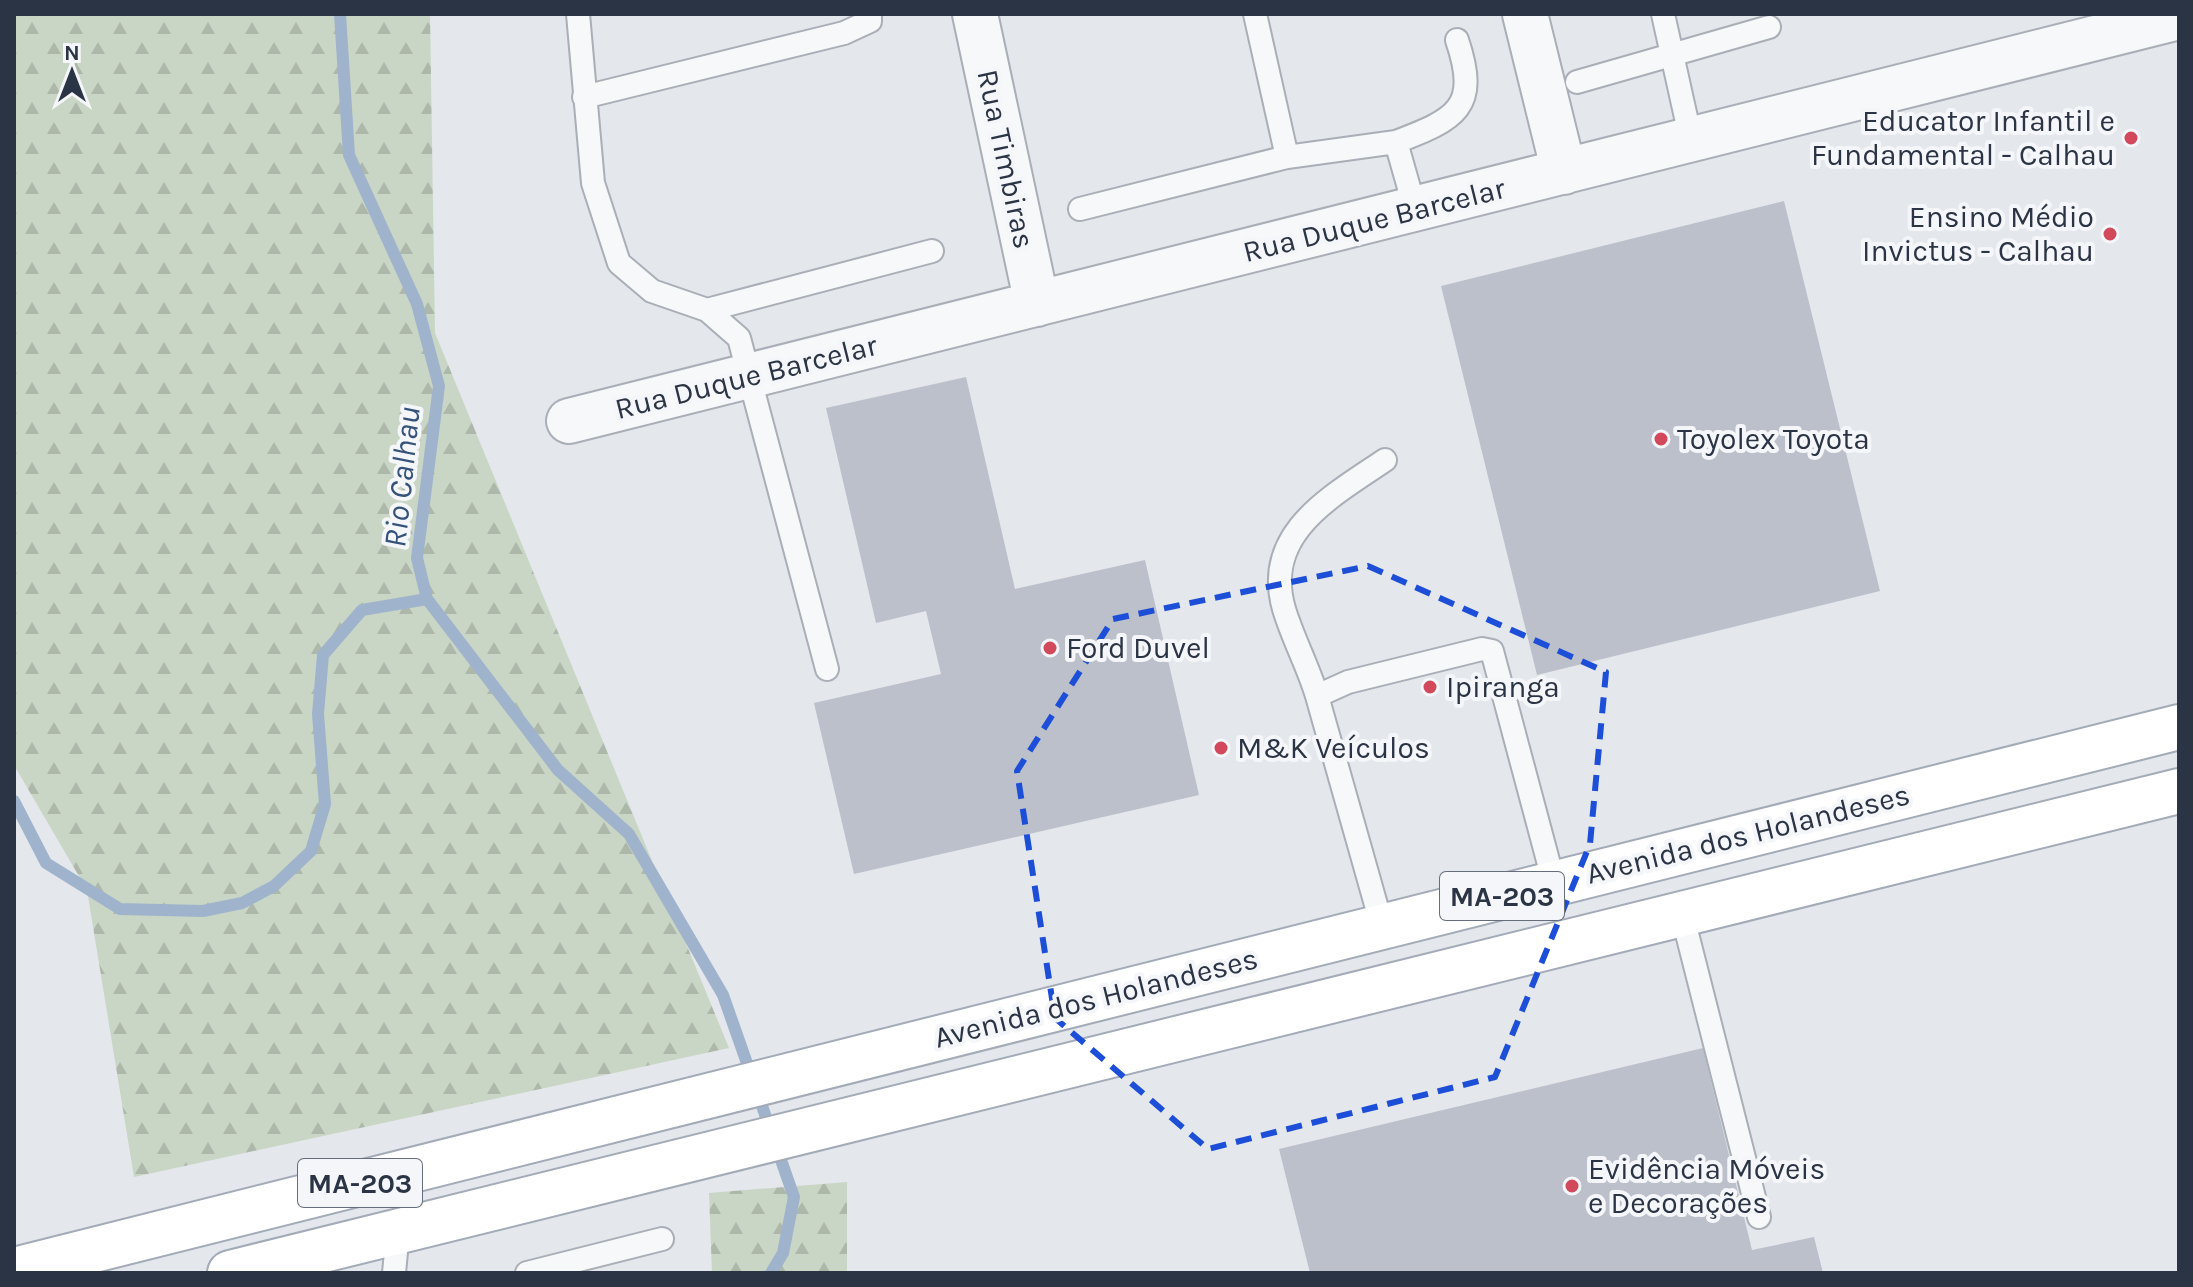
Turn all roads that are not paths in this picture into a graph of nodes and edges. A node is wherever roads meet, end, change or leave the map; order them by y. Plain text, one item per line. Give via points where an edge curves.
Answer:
1 (578, 14) edge
2 (870, 14) edge
3 (975, 14) edge
4 (1255, 14) edge
5 (1525, 14) edge
6 (1663, 14) edge
7 (2179, 17) edge
8 (1769, 27) dead end
9 (2081, 27) edge
10 (1457, 40) dead end
11 (1672, 54) junction
12 (1577, 82) dead end
13 (584, 97) junction
14 (1691, 140) junction
15 (1396, 142) junction
16 (1287, 157) junction
17 (1564, 172) junction
18 (1080, 209) dead end
19 (1415, 209) junction
20 (932, 251) dead end
21 (1037, 304) junction
22 (707, 310) junction
23 (750, 376) junction
24 (569, 421) dead end
25 (1385, 460) dead end
26 (827, 669) dead end
27 (1317, 696) junction
28 (2179, 727) edge
29 (2179, 791) edge
30 (1554, 883) junction
31 (1682, 914) junction
32 (1382, 926) junction
33 (1759, 1217) dead end
34 (662, 1239) dead end
35 (396, 1252) edge
36 (14, 1270) edge
37 (230, 1273) edge
38 (527, 1273) edge

1 - 13 lane
2 - 13 lane via 870,21 844,33
3 - 21 street, Rua Timbiras
4 - 16 lane
5 - 17 street
6 - 11 lane
7 - 9 street, Rua Duque Barcelar
8 - 11 lane
9 - 14 street, Rua Duque Barcelar
10 - 15 lane via 1466,66 1467,90 1460,109 1441,124
11 - 12 lane
11 - 14 lane
13 - 22 lane via 593,183 619,263 652,291
14 - 17 street, Rua Duque Barcelar
15 - 16 lane
15 - 19 lane
16 - 18 lane
17 - 19 street, Rua Duque Barcelar
19 - 21 street, Rua Duque Barcelar
20 - 22 lane
21 - 23 street, Rua Duque Barcelar
22 - 23 lane via 739,338
23 - 24 street, Rua Duque Barcelar
23 - 26 lane
25 - 27 lane via 1323,502 1285,545 1279,579 1284,610
27 - 30 lane via 1348,682 1482,649 1492,651
27 - 32 lane
28 - 30 main road, Avenida dos Holandeses / MA-203
29 - 31 main road, Avenida dos Holandeses / MA-203
30 - 32 main road, Avenida dos Holandeses / MA-203
31 - 33 lane
31 - 35 main road, Avenida dos Holandeses / MA-203 via 716,1153
32 - 36 main road, Avenida dos Holandeses / MA-203
34 - 38 lane
35 - 37 main road, Avenida dos Holandeses / MA-203

